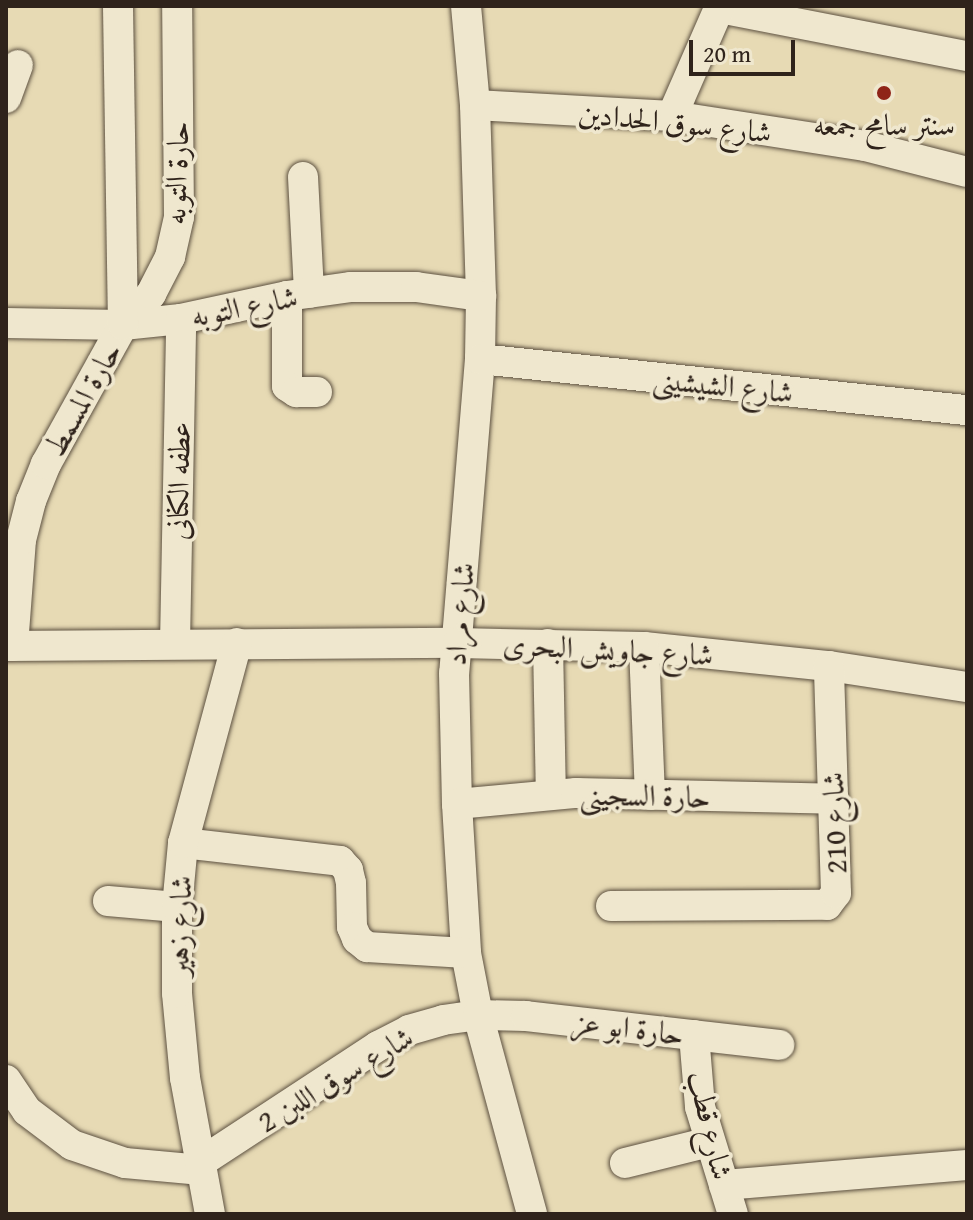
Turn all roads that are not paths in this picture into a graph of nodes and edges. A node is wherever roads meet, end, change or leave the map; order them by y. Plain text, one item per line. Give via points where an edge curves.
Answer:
1 (118, 6) edge
2 (177, 6) edge
3 (466, 6) edge
4 (719, 7) edge
5 (967, 56) edge
6 (18, 65) dead end
7 (6, 98) edge
8 (475, 105) junction
9 (672, 116) junction
10 (967, 172) edge
11 (303, 177) dead end
12 (298, 294) junction
13 (481, 296) junction
14 (181, 319) junction
15 (6, 323) edge
16 (123, 325) junction
17 (480, 359) junction
18 (317, 392) dead end
19 (967, 410) edge
20 (237, 643) junction
21 (458, 643) junction
22 (175, 644) junction
23 (548, 644) junction
24 (9, 646) edge
25 (644, 647) junction
26 (829, 666) junction
27 (967, 687) edge
28 (551, 794) junction
29 (650, 795) junction
30 (834, 799) junction
31 (457, 804) junction
32 (183, 843) junction
33 (108, 901) dead end
34 (611, 906) dead end
35 (177, 907) junction
36 (466, 953) junction
37 (478, 1015) junction
38 (694, 1035) junction
39 (779, 1045) dead end
40 (6, 1080) edge
41 (709, 1142) junction
42 (625, 1163) dead end
43 (967, 1165) edge
44 (201, 1166) junction
45 (724, 1185) junction
46 (210, 1214) edge
47 (532, 1214) edge
48 (733, 1214) edge

1 - 16 street, حارة المسمط
2 - 16 street, حارة التوبه via 179,217 170,257 151,294
3 - 8 street, شارع مراد
4 - 5 street
4 - 9 street
6 - 7 street
8 - 9 street, شارع سوق الحدادين
8 - 13 street, شارع مراد
9 - 10 street, شارع سوق الحدادين via 865,146
11 - 12 street
12 - 13 street, شارع التوبه via 416,287
12 - 14 street, شارع التوبه
12 - 18 street via 287,386 296,392
13 - 17 street, شارع مراد
14 - 16 street, شارع التوبه
14 - 22 street, عطفه الكنانى
15 - 16 street, شارع التوبه
16 - 24 street, حارة المسمط via 31,501 21,540
17 - 19 street, شارع الشيشينى
17 - 21 street, شارع مراد
20 - 21 street, شارع جاويش البحرى
20 - 22 street, شارع جاويش البحرى
20 - 32 street, شارع زهير
21 - 23 street, شارع جاويش البحرى
21 - 31 street, شارع مراد via 452,704
22 - 24 street, شارع جاويش البحرى
23 - 25 street, شارع جاويش البحرى
23 - 28 street
25 - 26 street, شارع جاويش البحرى
25 - 29 street
26 - 27 street, شارع جاويش البحرى
26 - 30 street, شارع 210
28 - 29 street, حارة السجينى
28 - 31 street, حارة السجينى
29 - 30 street, حارة السجينى
30 - 34 street, شارع 210 via 836,893 827,905
31 - 36 street, شارع مراد
32 - 35 street, شارع زهير
32 - 36 street via 340,861 351,883 352,927 367,947
33 - 35 street
35 - 44 street, شارع زهير via 177,993
36 - 37 street, شارع مراد
37 - 38 street, حارة ابو عز
37 - 44 street, شارع سوق اللبن 2 via 421,1027 378,1046
37 - 47 street, شارع مراد
38 - 39 street, حارة ابو عز
38 - 41 street, شارع قطب via 700,1107
40 - 44 street via 27,1111 72,1145 125,1163
41 - 42 street
41 - 45 street, شارع قطب
43 - 45 street
44 - 46 street, شارع زهير
45 - 48 street, شارع قطب

